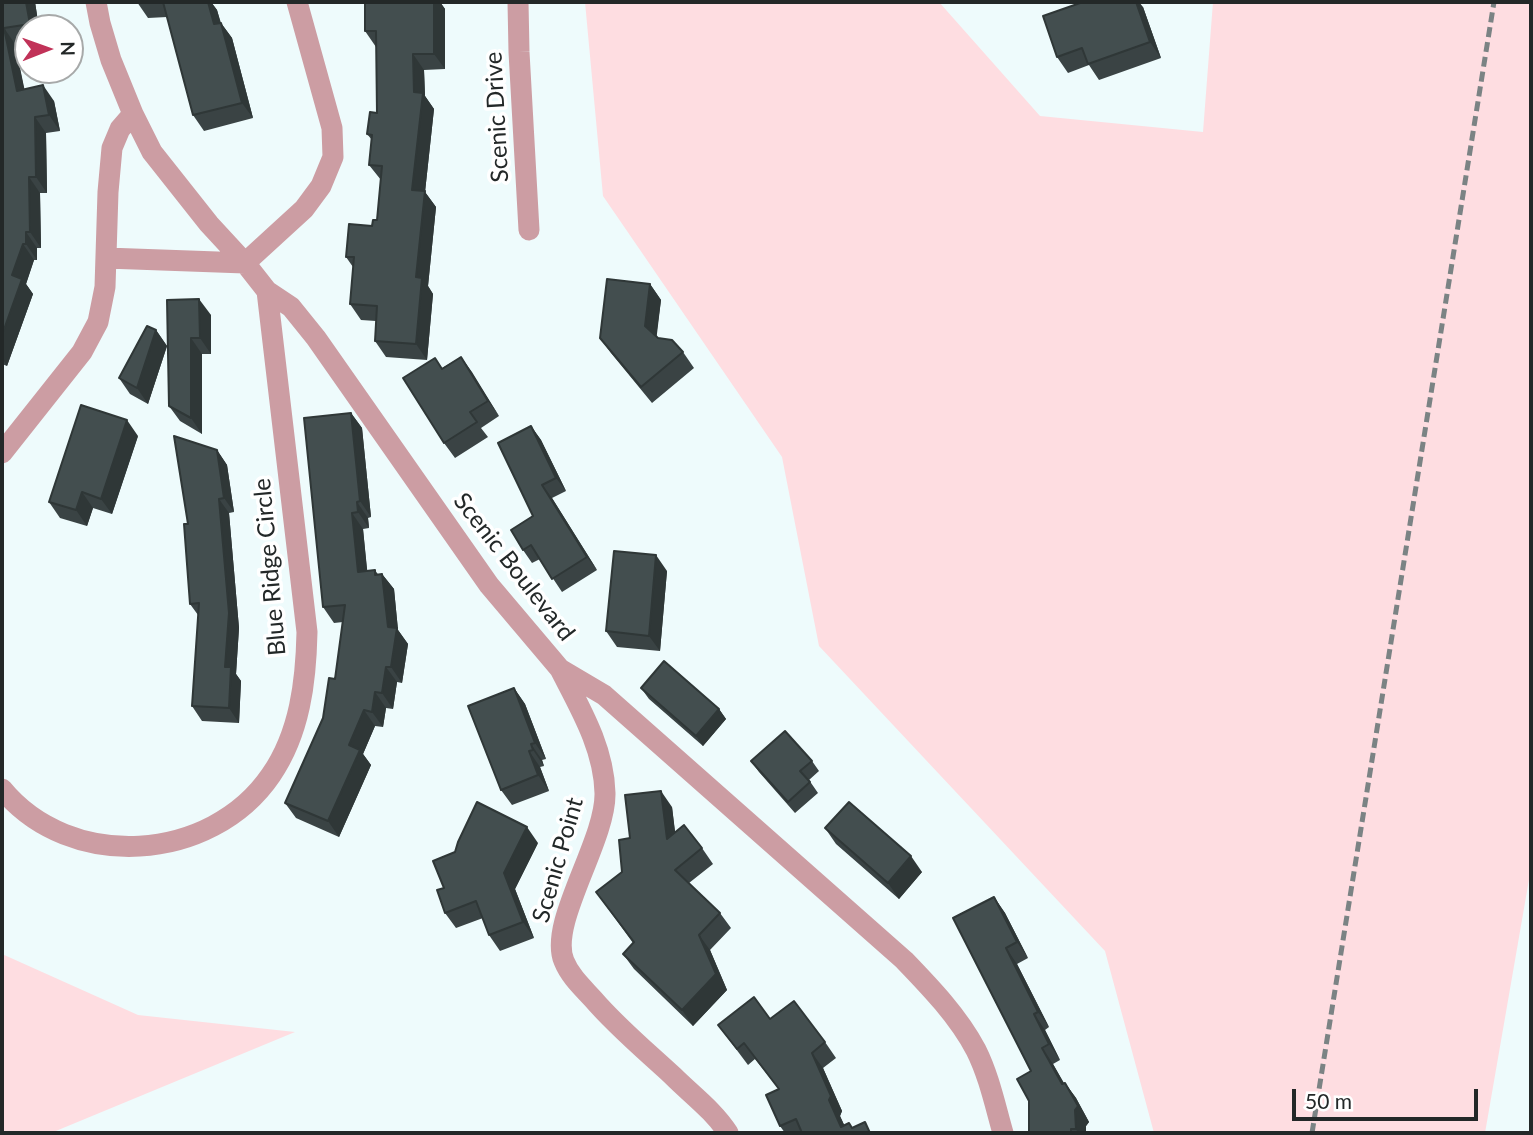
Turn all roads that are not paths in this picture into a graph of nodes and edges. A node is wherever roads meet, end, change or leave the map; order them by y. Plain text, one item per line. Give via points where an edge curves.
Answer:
1 (96, 2) edge
2 (297, 2) edge
3 (518, 2) edge
4 (133, 114) junction
5 (529, 230) dead end
6 (106, 258) junction
7 (245, 263) junction
8 (267, 290) junction
9 (2, 453) edge
10 (560, 669) junction
11 (2, 789) edge
12 (728, 1133) edge
13 (1003, 1133) edge

1 - 4 street, Scenic Boulevard via 111,60
2 - 7 street via 332,128 333,157 321,186 304,209
3 - 5 street, Scenic Drive
4 - 6 street via 112,148
4 - 7 street, Scenic Boulevard via 152,152
6 - 7 street
6 - 9 street via 102,306 82,352
7 - 8 street, Scenic Boulevard
8 - 10 street, Scenic Boulevard via 291,307 316,338 488,586
8 - 11 street, Blue Ridge Circle via 307,632 300,707 284,754 270,777 221,823 155,845 125,847 79,840 28,814
10 - 12 street, Scenic Point via 595,742 605,794 599,830 563,931 564,960 608,1016
10 - 13 street, Scenic Boulevard via 604,695 932,989 975,1049

